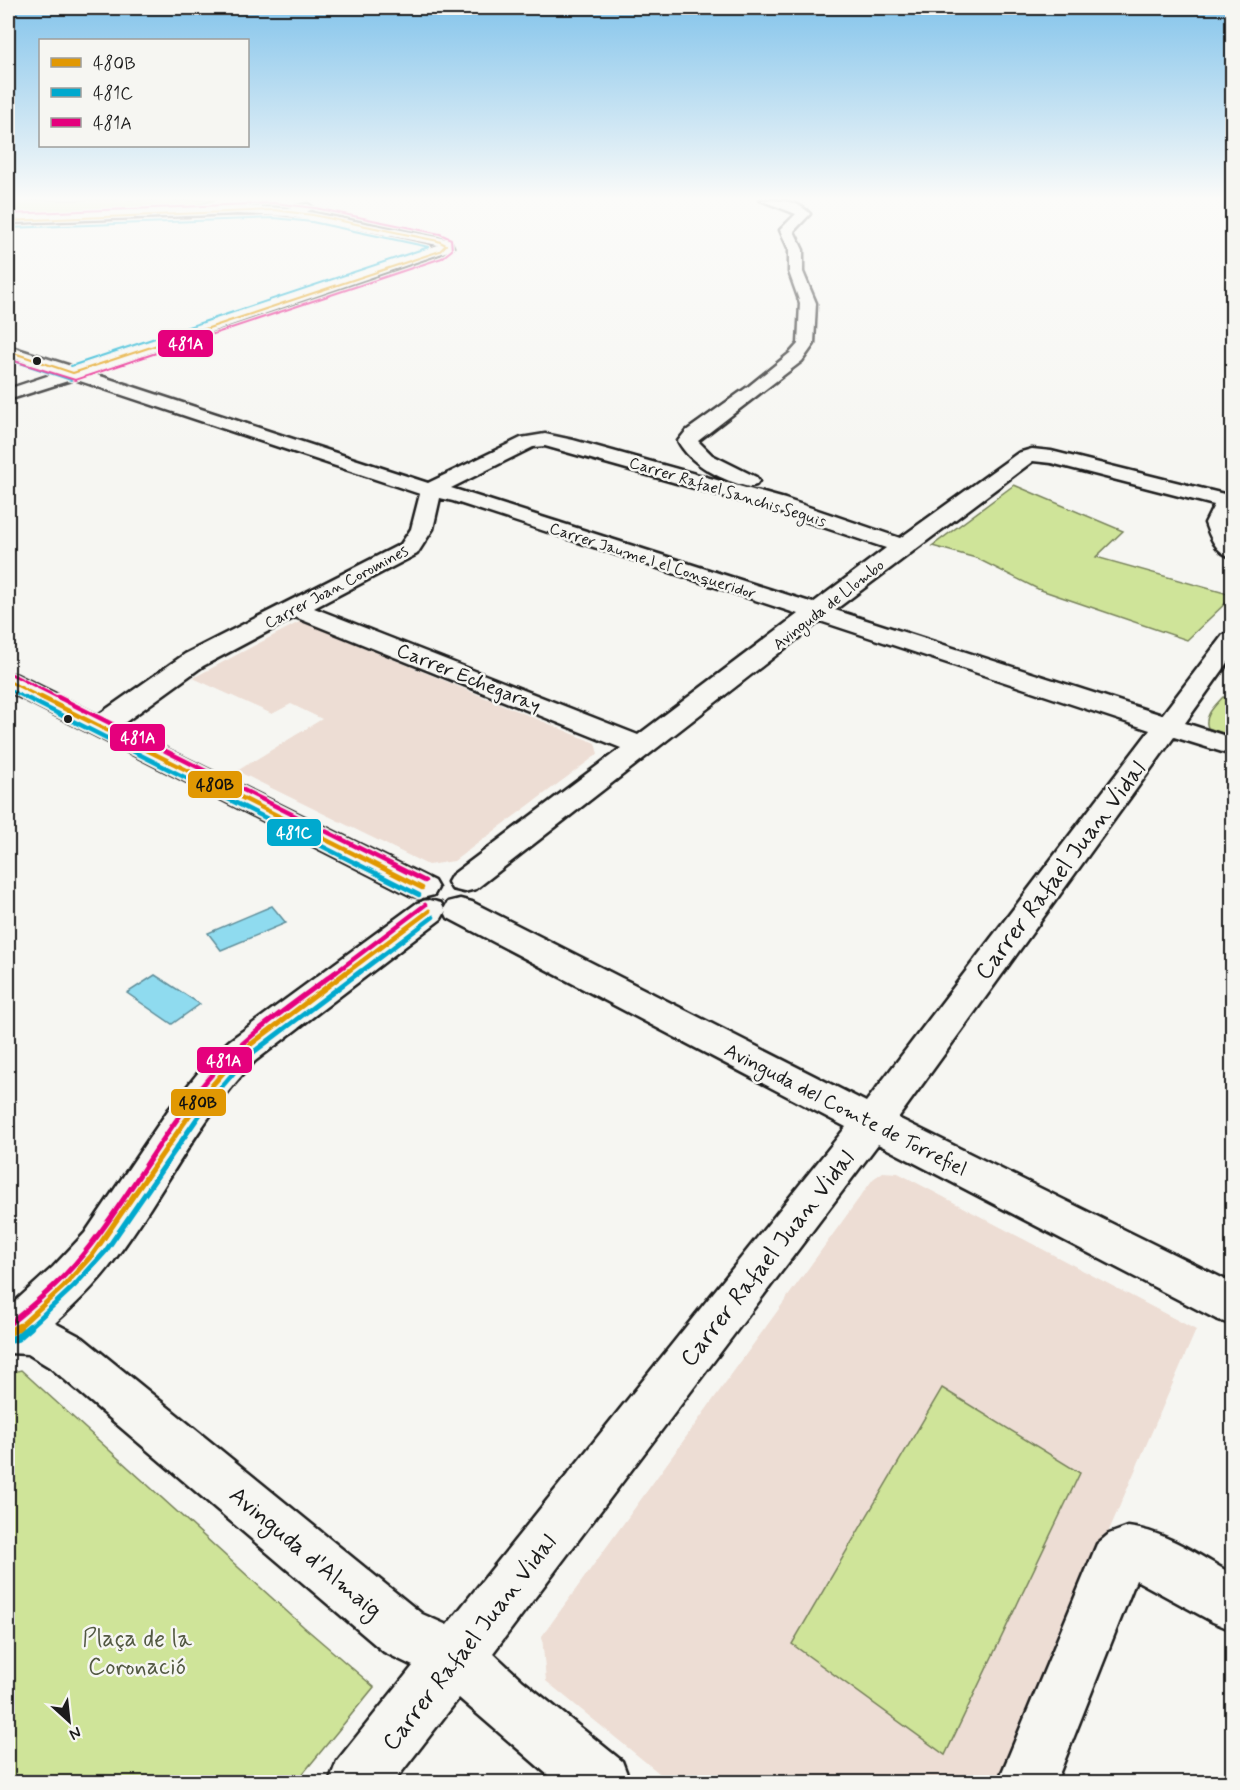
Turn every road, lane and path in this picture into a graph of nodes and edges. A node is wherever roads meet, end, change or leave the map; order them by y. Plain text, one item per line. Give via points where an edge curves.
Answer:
1 (338, 284) edge
2 (800, 284) edge
3 (8, 351) edge
4 (73, 373) junction
5 (8, 396) edge
6 (432, 489) junction
7 (1231, 502) edge
8 (777, 504) junction
9 (903, 546) junction
10 (1233, 550) edge
11 (296, 609) junction
12 (817, 613) junction
13 (1233, 640) edge
14 (9, 683) edge
15 (1168, 726) junction
16 (97, 727) junction
17 (641, 746) junction
18 (1233, 747) edge
19 (444, 898) junction
20 (872, 1123) junction
21 (1233, 1305) edge
22 (10, 1332) edge
23 (1233, 1603) edge
24 (457, 1658) junction
25 (358, 1782) edge
26 (601, 1782) edge
27 (1027, 1782) edge

1 - 4 street
2 - 8 street via 808,303 806,344 796,357 688,441 696,453 748,481
3 - 4 street, Carrer Jaume I el Conqueridor
4 - 5 street
4 - 6 street, Carrer Jaume I el Conqueridor
6 - 8 street, Carrer Rafael Sanchis Seguis via 515,446 551,440
6 - 11 street, Carrer Joan Coromines via 424,528 415,543
6 - 12 street, Carrer Jaume I el Conqueridor
7 - 9 street, Avinguda de Llombo via 1032,455
7 - 10 street, Avinguda de Llombo via 1223,508 1216,524 1222,539
8 - 9 street, Carrer Rafael Sanchis Seguis
9 - 12 street, Avinguda de Llombo
11 - 16 street, Carrer Joan Coromines via 194,660 123,713
11 - 17 street, Carrer Echegaray
12 - 15 street, Carrer Jaume I el Conqueridor
12 - 17 street, Avinguda de Llombo
13 - 15 street, Carrer Rafael Juan Vidal
14 - 16 street, Avinguda del Comte de Torrefiel
15 - 18 street, Carrer Jaume I el Conqueridor
15 - 20 street, Carrer Rafael Juan Vidal
16 - 19 street, Avinguda del Comte de Torrefiel
17 - 19 street, Avinguda de Llombo
19 - 20 street, Avinguda del Comte de Torrefiel
19 - 22 street, Avinguda de Llombo via 224,1067 100,1245 64,1288
20 - 21 street, Avinguda del Comte de Torrefiel
20 - 24 street, Carrer Rafael Juan Vidal
22 - 24 street, Avinguda d'Almaig via 53,1343 67,1353 403,1633
23 - 27 street via 1144,1554 1128,1553 1116,1563
24 - 25 street, Carrer Rafael Juan Vidal
24 - 26 street, Avinguda d'Almaig

